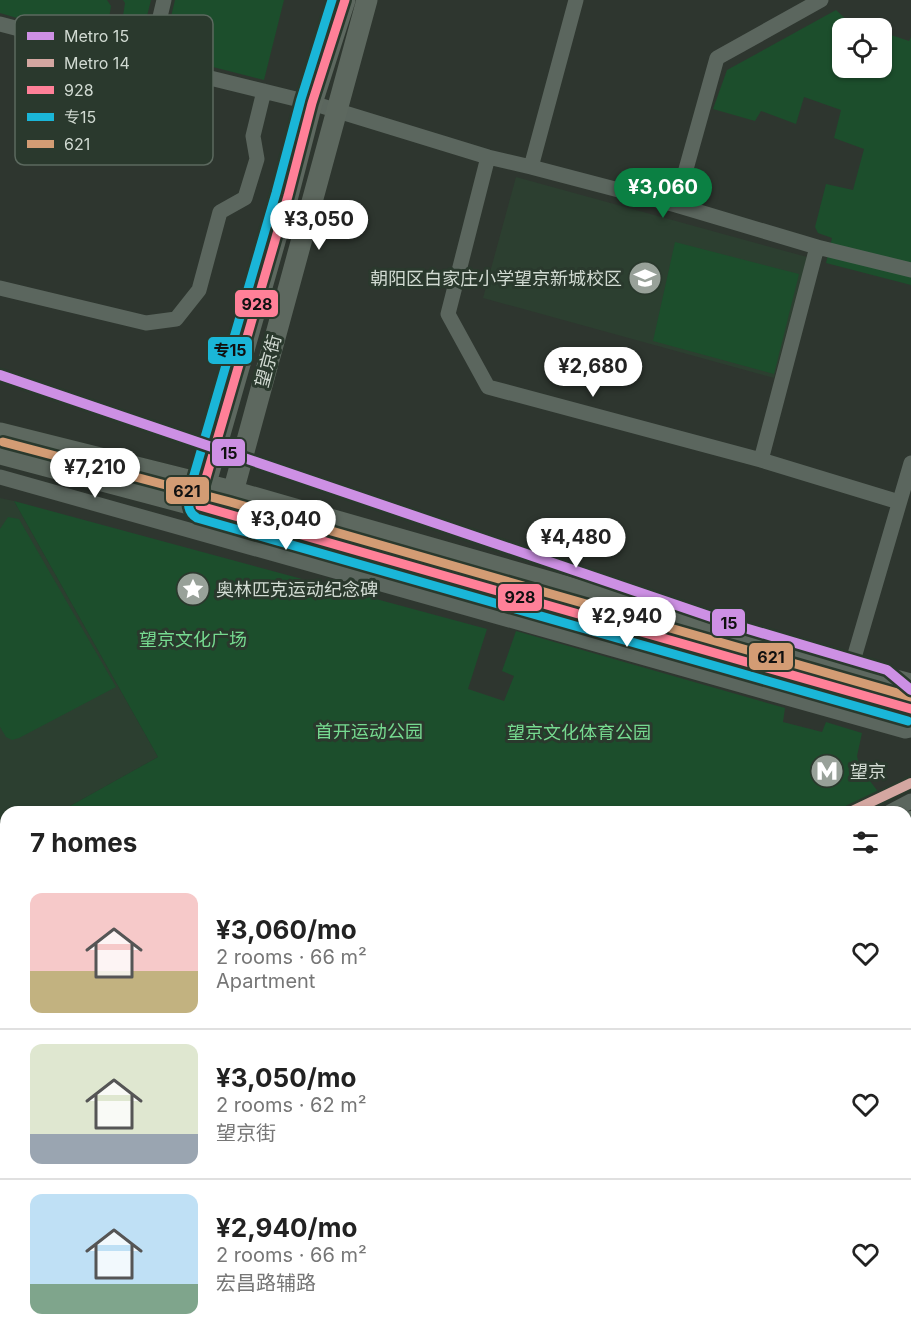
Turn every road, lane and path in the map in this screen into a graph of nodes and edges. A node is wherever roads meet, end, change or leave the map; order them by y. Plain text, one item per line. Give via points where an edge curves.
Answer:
1 (164, 0) edge
2 (345, 0) edge
3 (367, 0) edge
4 (576, 0) edge
5 (821, 0) edge
6 (160, 15) edge
7 (0, 24) edge
8 (15, 28) edge
9 (213, 79) edge
10 (264, 91) junction
11 (312, 103) junction
12 (337, 110) junction
13 (488, 157) junction
14 (531, 167) junction
15 (676, 206) junction
16 (817, 247) junction
17 (911, 270) edge
18 (0, 288) edge
19 (0, 433) edge
20 (0, 454) edge
21 (760, 460) junction
22 (911, 463) edge
23 (0, 477) edge
24 (204, 485) junction
25 (232, 491) junction
26 (899, 502) junction
27 (200, 506) junction
28 (227, 514) junction
29 (851, 668) junction
30 (911, 684) edge
31 (911, 709) edge
32 (911, 730) edge

1 - 6 street
2 - 11 main road, 望京街
3 - 12 main road, 望京街
4 - 14 street
5 - 15 street via 717,58
7 - 8 street
9 - 10 street
10 - 11 street
10 - 18 street via 253,136 257,159 245,198 220,212 199,290 176,319 146,323
11 - 12 street
11 - 24 main road, 望京街
12 - 13 street
12 - 25 main road, 望京街
13 - 14 street
13 - 21 street via 448,314 488,387
14 - 15 street
15 - 16 street
16 - 17 street
16 - 21 street
19 - 24 main road
20 - 27 main road
21 - 26 street
22 - 26 street
23 - 32 street
24 - 25 main road
24 - 27 main road, 望京街
25 - 28 main road, 望京街
25 - 29 main road
26 - 29 street
27 - 28 main road
28 - 31 main road
29 - 30 main road

